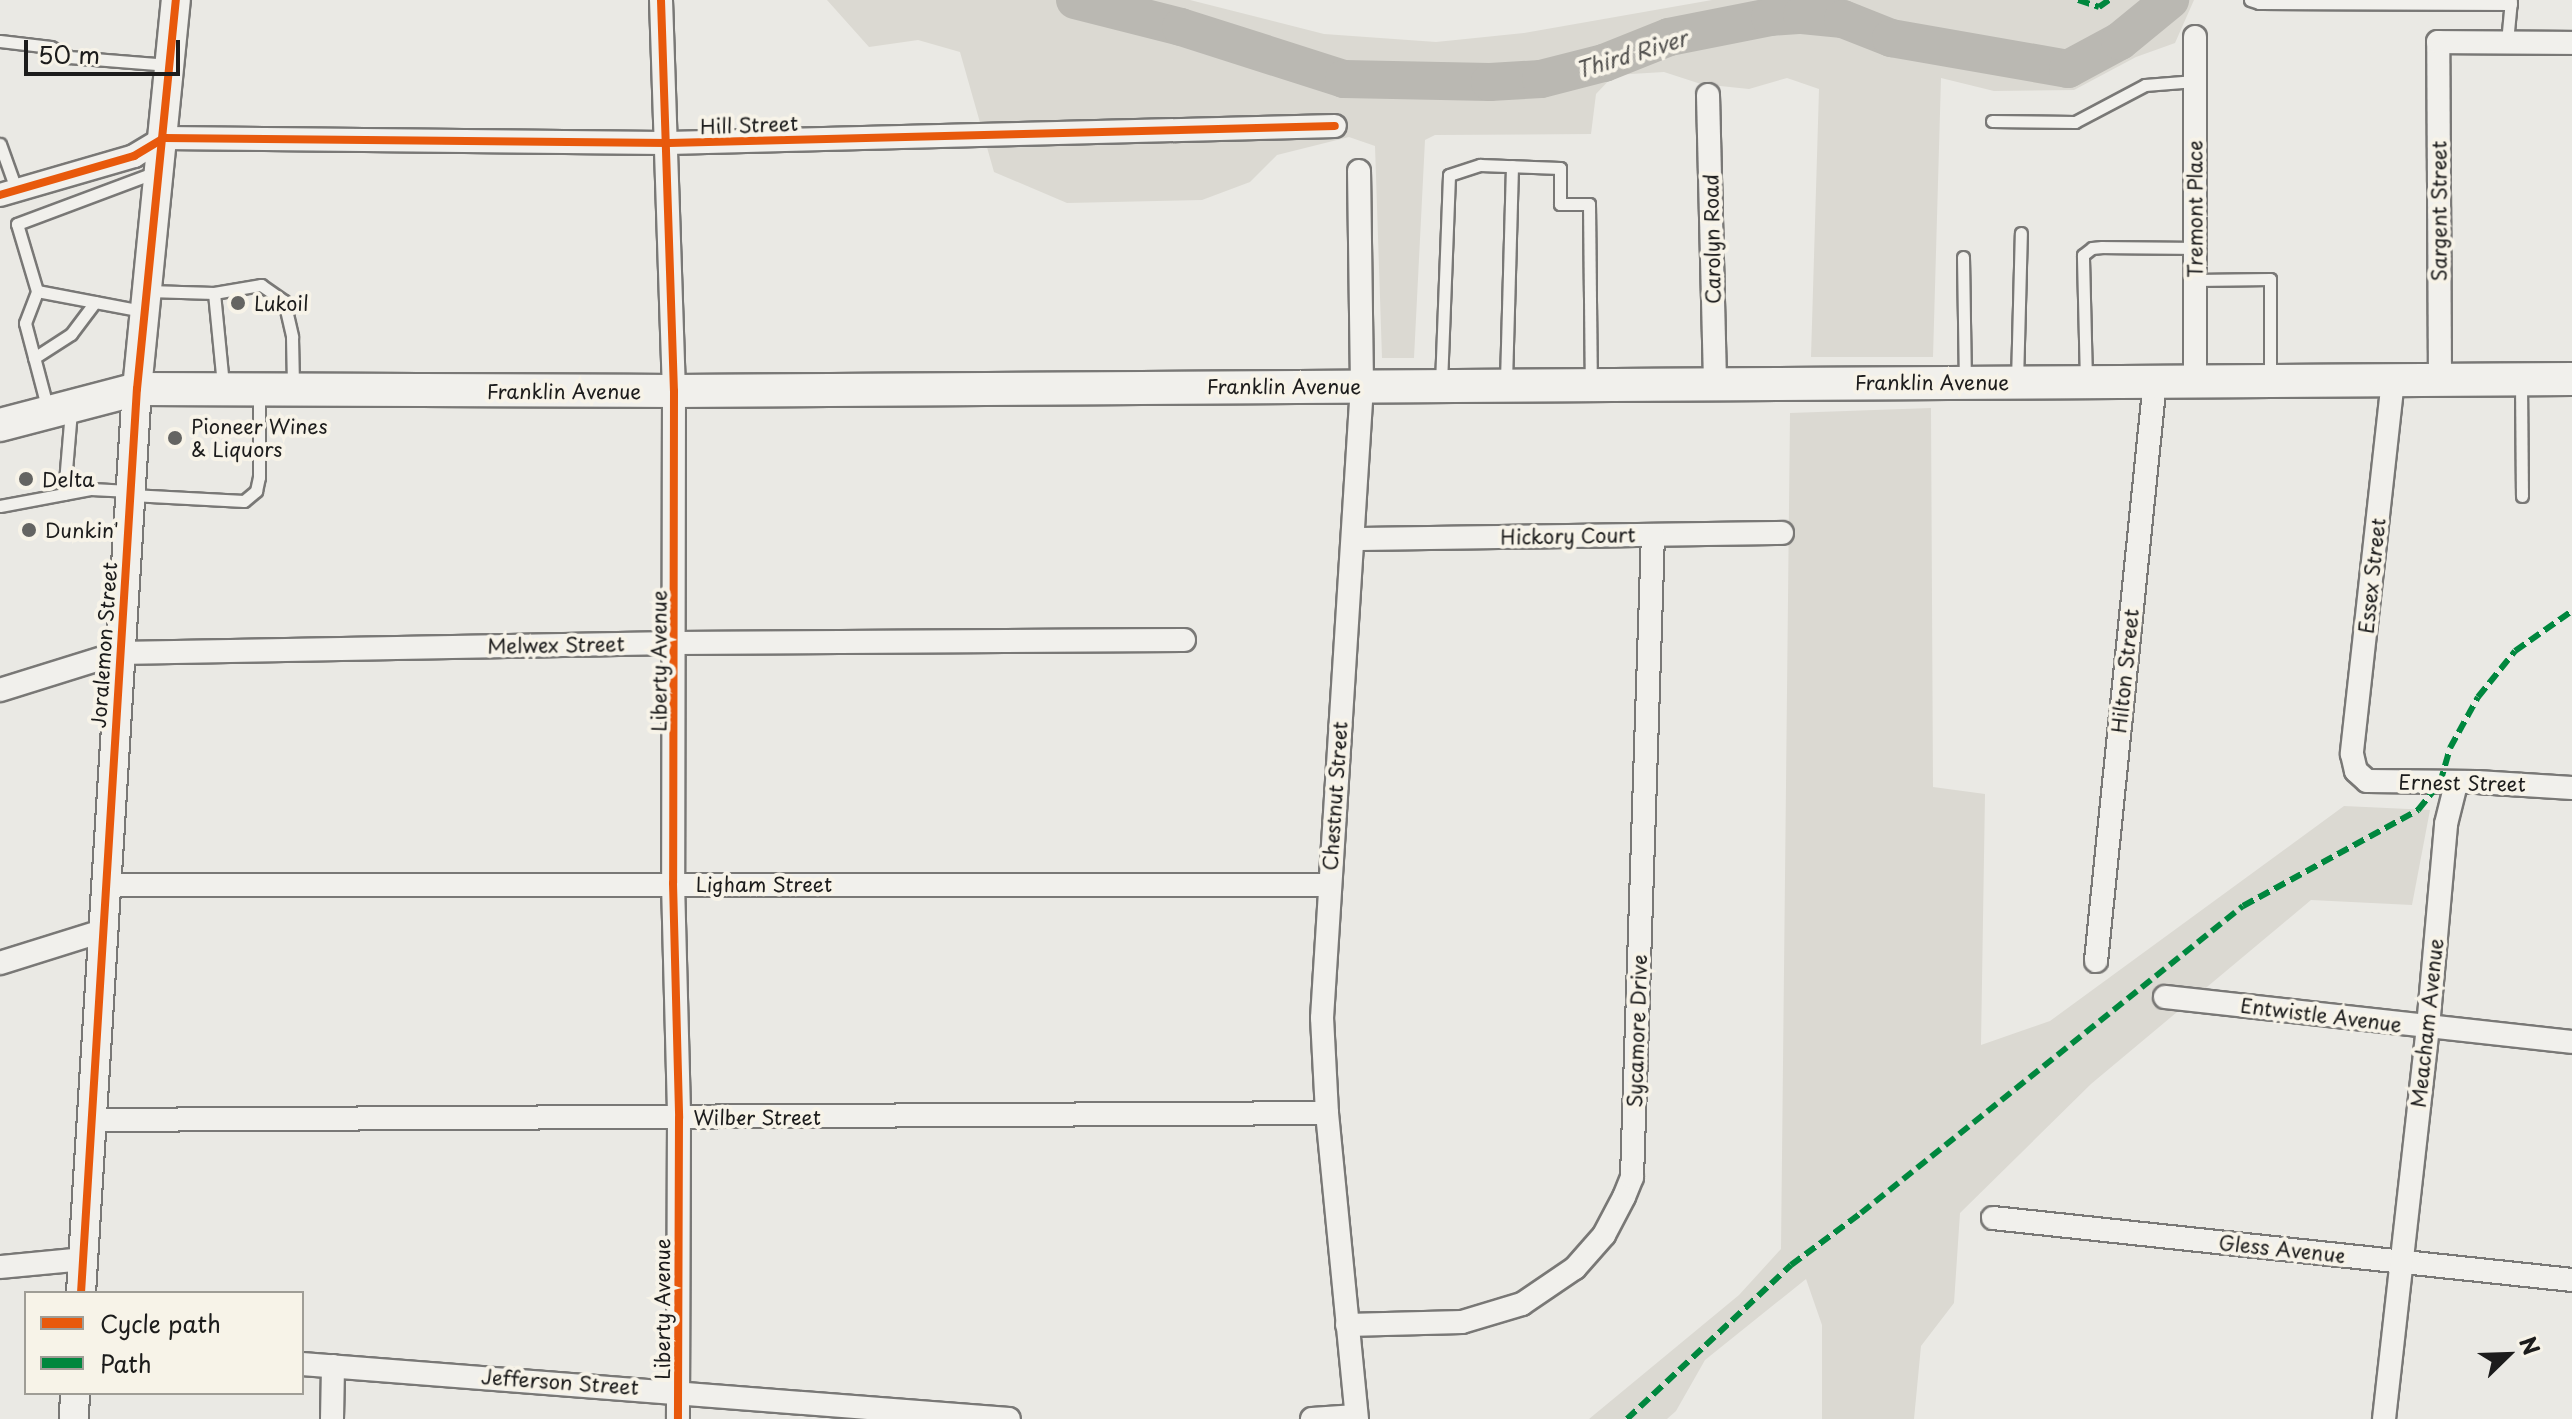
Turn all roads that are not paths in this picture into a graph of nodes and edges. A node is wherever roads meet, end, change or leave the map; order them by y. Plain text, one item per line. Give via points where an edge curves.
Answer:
1 (176, 0) edge
2 (661, 0) edge
3 (2250, 0) edge
4 (2511, 2) edge
5 (2195, 37) dead end
6 (0, 41) edge
7 (2507, 42) junction
8 (2572, 43) edge
9 (170, 65) junction
10 (2195, 81) junction
11 (1708, 95) dead end
12 (1992, 121) dead end
13 (1335, 126) dead end
14 (164, 138) junction
15 (668, 143) junction
16 (0, 144) edge
17 (1512, 166) junction
18 (160, 170) junction
19 (1359, 171) dead end
20 (8, 192) edge
21 (2021, 233) dead end
22 (2195, 248) junction
23 (1963, 257) dead end
24 (2195, 280) junction
25 (37, 291) junction
26 (214, 293) junction
27 (146, 301) junction
28 (95, 302) junction
29 (34, 358) junction
30 (2440, 379) junction
31 (2520, 379) junction
32 (2572, 379) edge
33 (2270, 380) junction
34 (2393, 380) junction
35 (2155, 381) junction
36 (2195, 381) junction
37 (1965, 382) junction
38 (2017, 382) junction
39 (2086, 382) junction
40 (1591, 384) junction
41 (1715, 384) junction
42 (1362, 385) junction
43 (1441, 385) junction
44 (1506, 385) junction
45 (137, 389) junction
46 (224, 390) junction
47 (259, 390) junction
48 (294, 391) junction
49 (674, 391) junction
50 (60, 408) junction
51 (0, 425) edge
52 (130, 493) junction
53 (64, 494) junction
54 (2522, 496) dead end
55 (0, 506) edge
56 (1782, 533) dead end
57 (1653, 535) junction
58 (1354, 539) junction
59 (1184, 640) dead end
60 (675, 643) junction
61 (119, 653) junction
62 (0, 690) edge
63 (2356, 771) joint
64 (2456, 784) junction
65 (2572, 788) edge
66 (673, 883) junction
67 (105, 885) junction
68 (1328, 885) junction
69 (102, 931) junction
70 (2096, 961) dead end
71 (0, 963) edge
72 (2165, 997) dead end
73 (2428, 1027) junction
74 (2572, 1042) edge
75 (1327, 1113) junction
76 (679, 1118) junction
77 (91, 1120) junction
78 (1993, 1218) dead end
79 (84, 1259) junction
80 (2401, 1262) junction
81 (0, 1267) edge
82 (2572, 1280) edge
83 (81, 1291) edge
84 (1347, 1325) junction
85 (304, 1364) edge
86 (333, 1366) junction
87 (678, 1391) junction
88 (75, 1395) edge
89 (1356, 1417) edge
90 (74, 1419) edge
91 (332, 1419) edge
92 (678, 1419) edge
93 (1009, 1419) edge
94 (1312, 1419) edge
95 (2384, 1419) edge

1 - 9 street, Joralemon Street
2 - 15 street, Liberty Avenue
3 - 4 lane
4 - 7 lane
5 - 10 street, Tremont Place
6 - 9 lane via 51,47 69,57
7 - 8 street
7 - 30 street, Sargent Street via 2438,42
9 - 14 street, Joralemon Street
10 - 12 lane via 2145,85 2075,122
10 - 22 street, Tremont Place
11 - 41 street, Carolyn Road
13 - 15 street, Hill Street
14 - 15 street, Hill Street
14 - 18 street, Joralemon Street
14 - 20 street via 134,156
15 - 49 street, Liberty Avenue
16 - 20 lane
17 - 40 lane via 1560,168 1560,204 1589,204
17 - 43 lane via 1480,165 1449,175
17 - 44 lane
18 - 25 lane via 17,224
18 - 27 street, Joralemon Street
19 - 42 street, Chestnut Street
21 - 38 lane
22 - 24 street, Tremont Place
22 - 39 lane via 2102,247 2083,255
23 - 37 lane
24 - 33 lane via 2270,279
24 - 36 street, Tremont Place
25 - 28 lane
25 - 29 lane via 25,323
26 - 27 lane
26 - 46 lane
26 - 48 lane via 261,285 284,301
27 - 28 lane
27 - 45 street, Joralemon Street
28 - 29 lane via 71,334
29 - 50 lane
30 - 31 main road, Franklin Avenue
30 - 34 main road, Franklin Avenue
31 - 32 main road, Franklin Avenue
31 - 54 lane
33 - 34 main road, Franklin Avenue
33 - 36 main road, Franklin Avenue
34 - 63 street, Essex Street via 2352,754
35 - 36 main road, Franklin Avenue
35 - 39 main road, Franklin Avenue
35 - 70 street, Hilton Street
37 - 38 main road, Franklin Avenue
37 - 41 main road, Franklin Avenue
38 - 39 main road, Franklin Avenue
40 - 41 main road, Franklin Avenue
40 - 44 main road, Franklin Avenue
42 - 43 main road, Franklin Avenue
42 - 49 main road, Franklin Avenue
42 - 58 street, Chestnut Street
43 - 44 main road, Franklin Avenue
45 - 46 main road, Franklin Avenue
45 - 50 main road, Franklin Avenue
45 - 52 street, Joralemon Street
46 - 47 main road, Franklin Avenue
47 - 48 main road, Franklin Avenue
47 - 52 lane via 259,477 256,491 244,501
48 - 49 main road, Franklin Avenue
49 - 60 street, Liberty Avenue
50 - 51 main road, Franklin Avenue
50 - 53 lane
52 - 53 lane via 91,489
52 - 61 street, Joralemon Street
53 - 55 lane
56 - 57 street, Hickory Court
57 - 58 street, Hickory Court
57 - 84 street, Sycamore Drive via 1632,1177 1591,1252 1522,1304 1462,1322
58 - 68 street, Chestnut Street
59 - 60 street, Melwex Street
60 - 61 street, Melwex Street
60 - 66 street, Liberty Avenue
61 - 62 street, Melwex Street
61 - 67 street, Joralemon Street
63 - 64 street, Ernest Street via 2367,781
64 - 65 street, Ernest Street
64 - 73 street, Meacham Avenue via 2446,824
66 - 67 street, Ligham Street
66 - 68 street, Ligham Street
66 - 76 street, Liberty Avenue
67 - 69 street, Joralemon Street
68 - 75 street, Chestnut Street via 1322,1018
69 - 71 street
69 - 77 street, Joralemon Street
72 - 73 street, Entwistle Avenue
73 - 74 street, Entwistle Avenue
73 - 80 street, Meacham Avenue
75 - 76 street, Wilber Street
75 - 84 street, Chestnut Street
76 - 77 street, Wilber Street
76 - 87 street, Liberty Avenue
77 - 79 street, Joralemon Street
78 - 80 street, Gless Avenue
79 - 81 street
79 - 83 street, Joralemon Street
80 - 82 street, Gless Avenue
80 - 95 street, Meacham Avenue
84 - 89 street, Chestnut Street
85 - 86 street, Jefferson Street
86 - 87 street, Jefferson Street
86 - 91 street
87 - 92 street, Liberty Avenue
87 - 93 street, Jefferson Street
88 - 90 street
89 - 94 street

